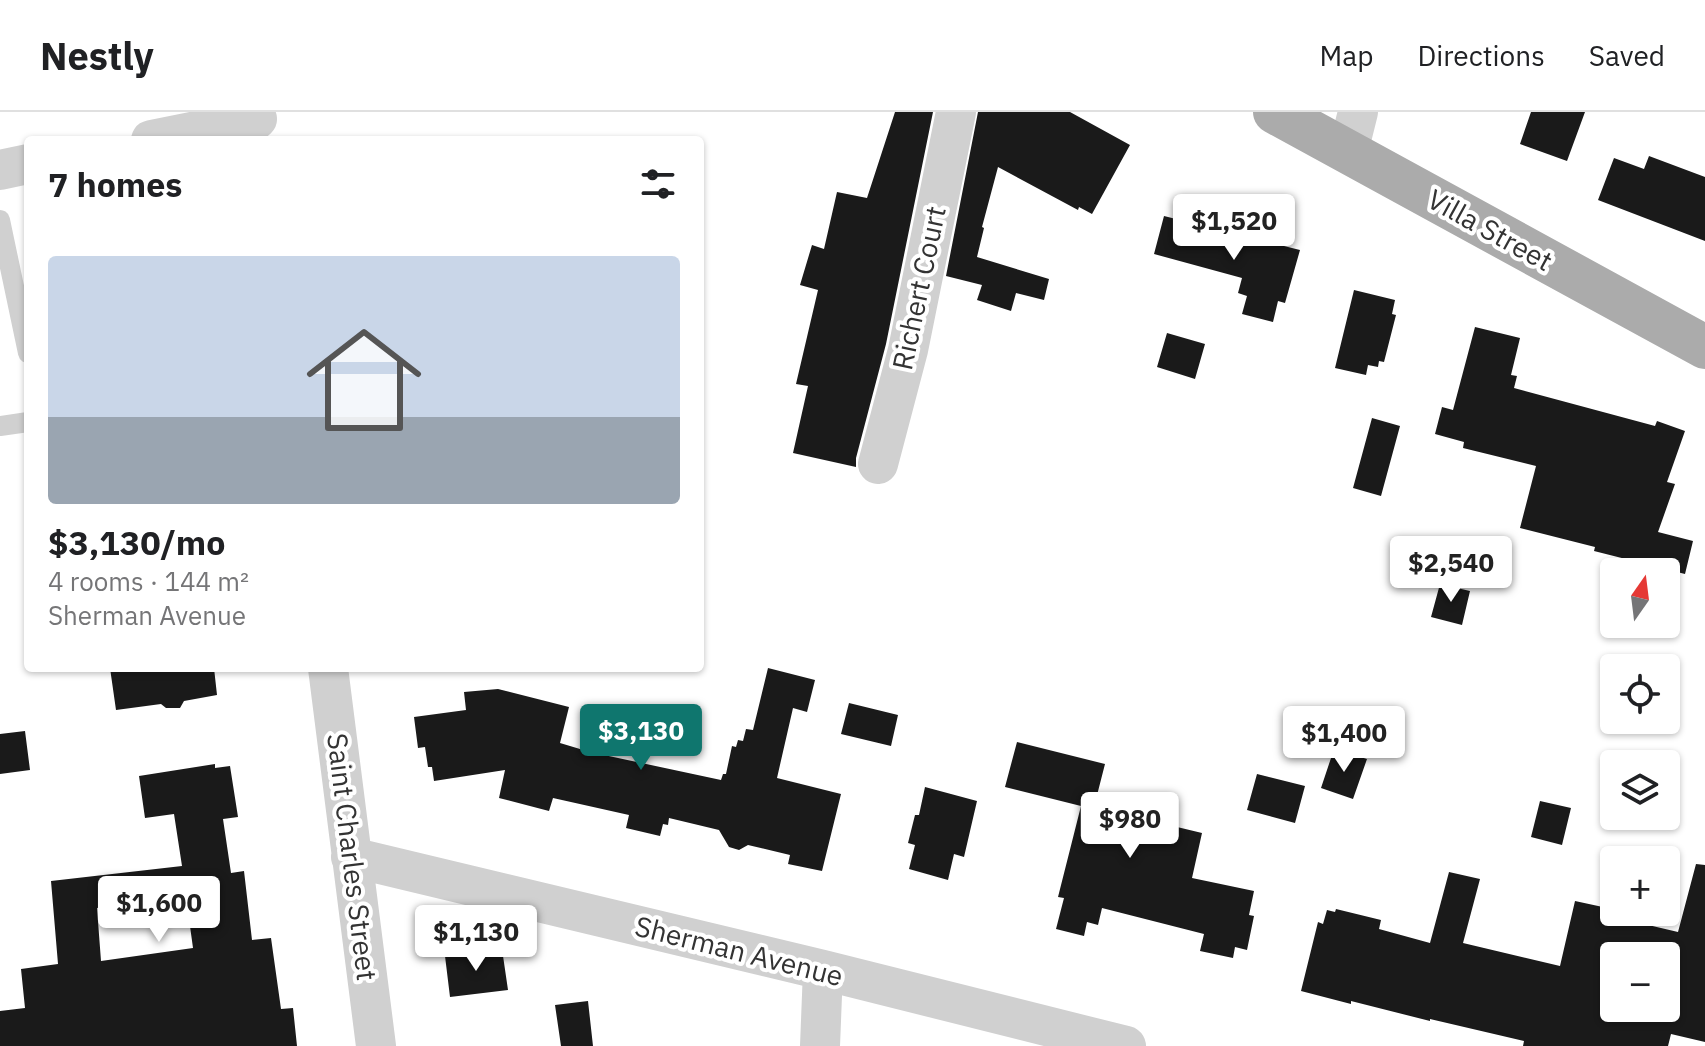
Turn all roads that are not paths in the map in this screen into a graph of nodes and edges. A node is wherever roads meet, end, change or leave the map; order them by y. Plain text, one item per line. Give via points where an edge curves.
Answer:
1 (956, 112) edge
2 (1275, 112) edge
3 (258, 124) edge
4 (1353, 132) edge
5 (178, 136) edge
6 (24, 165) edge
7 (0, 170) edge
8 (0, 220) edge
9 (24, 334) edge
10 (1705, 347) edge
11 (24, 423) edge
12 (0, 426) edge
13 (878, 464) dead end
14 (328, 672) edge
15 (351, 857) junction
16 (823, 970) junction
17 (376, 1046) edge
18 (820, 1046) edge
19 (1126, 1046) edge

1 - 13 street, Richert Court via 908,350
2 - 4 main road, Villa Street
3 - 5 street
4 - 10 main road, Villa Street
6 - 7 street
8 - 9 lane
11 - 12 lane
14 - 15 street, Saint Charles Street
15 - 16 street, Sherman Avenue
15 - 17 street, Saint Charles Street
16 - 18 street
16 - 19 street, Sherman Avenue

